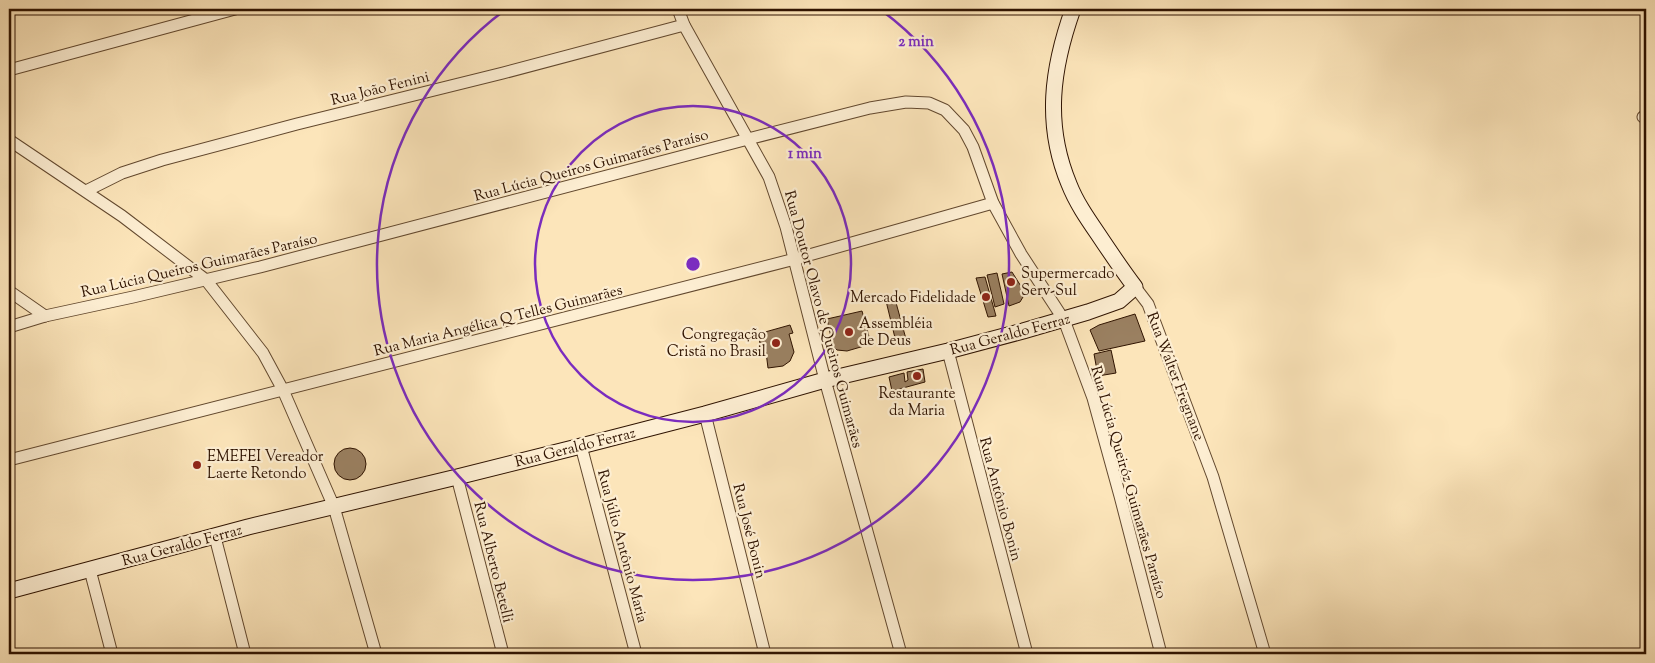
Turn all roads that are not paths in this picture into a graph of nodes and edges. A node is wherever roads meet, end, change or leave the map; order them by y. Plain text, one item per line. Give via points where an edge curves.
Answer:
1 (235, 9) edge
2 (678, 9) edge
3 (1073, 9) edge
4 (684, 25) junction
5 (9, 70) edge
6 (748, 139) junction
7 (9, 140) edge
8 (86, 191) junction
9 (993, 203) junction
10 (795, 259) junction
11 (206, 280) junction
12 (1135, 288) junction
13 (9, 291) edge
14 (45, 316) junction
15 (1064, 320) junction
16 (9, 327) edge
17 (948, 351) junction
18 (825, 380) junction
19 (284, 390) junction
20 (705, 414) junction
21 (581, 446) junction
22 (9, 460) edge
23 (457, 477) junction
24 (334, 507) junction
25 (215, 537) junction
26 (90, 570) junction
27 (9, 591) edge
28 (112, 654) edge
29 (245, 654) edge
30 (376, 654) edge
31 (502, 654) edge
32 (636, 654) edge
33 (765, 654) edge
34 (901, 654) edge
35 (1027, 654) edge
36 (1161, 654) edge
37 (1265, 654) edge

1 - 5 street
2 - 4 street, Rua Doutor Olavo de Queiros Guimarães
3 - 12 street, Rua Walter Fregnane via 1066,27 1053,98 1059,157 1079,205
4 - 6 street, Rua Doutor Olavo de Queiros Guimarães
4 - 8 street, Rua João Fenini via 162,160 122,173
6 - 9 street, Rua Lúcia Queiros Guimarães Paraíso via 870,108 906,102 929,103 945,110 964,130
6 - 10 street, Rua Doutor Olavo de Queiros Guimarães via 769,178
6 - 11 street, Rua Lúcia Queiros Guimarães Paraíso
7 - 8 street
8 - 11 street
9 - 10 street, Rua Maria Angélica Q Telles Guimarães
9 - 15 street, Rua Lúcia Queiros Guimarães Paraíso via 1021,254
10 - 18 street, Rua Doutor Olavo de Queiros Guimarães
10 - 19 street, Rua Maria Angélica Q Telles Guimarães
11 - 14 street, Rua Lúcia Queiros Guimarães Paraíso
11 - 19 street via 263,353
12 - 15 street, Rua Geraldo Ferraz via 1119,301
12 - 37 street, Rua Walter Fregnane via 1148,304 1213,477
13 - 14 street
14 - 16 street, Rua Lúcia Queiros Guimarães Paraíso
15 - 17 street, Rua Geraldo Ferraz
15 - 36 street, Rua Lúcia Queiróz Guimarães Paraízo via 1093,398
17 - 18 street, Rua Geraldo Ferraz
17 - 35 street, Rua Antônio Bonin
18 - 20 street, Rua Geraldo Ferraz
18 - 34 street, Rua Doutor Olavo de Queiros Guimarães
19 - 22 street, Rua Maria Angélica Q Telles Guimarães
19 - 24 street
20 - 21 street, Rua Geraldo Ferraz
20 - 33 street, Rua José Bonin
21 - 23 street, Rua Geraldo Ferraz
21 - 32 street, Rua Júlio Antônio Maria
23 - 24 street, Rua Geraldo Ferraz
23 - 31 street, Rua Alberto Betelli
24 - 25 street, Rua Geraldo Ferraz
24 - 30 street
25 - 26 street, Rua Geraldo Ferraz
25 - 29 street
26 - 27 street, Rua Geraldo Ferraz
26 - 28 street

